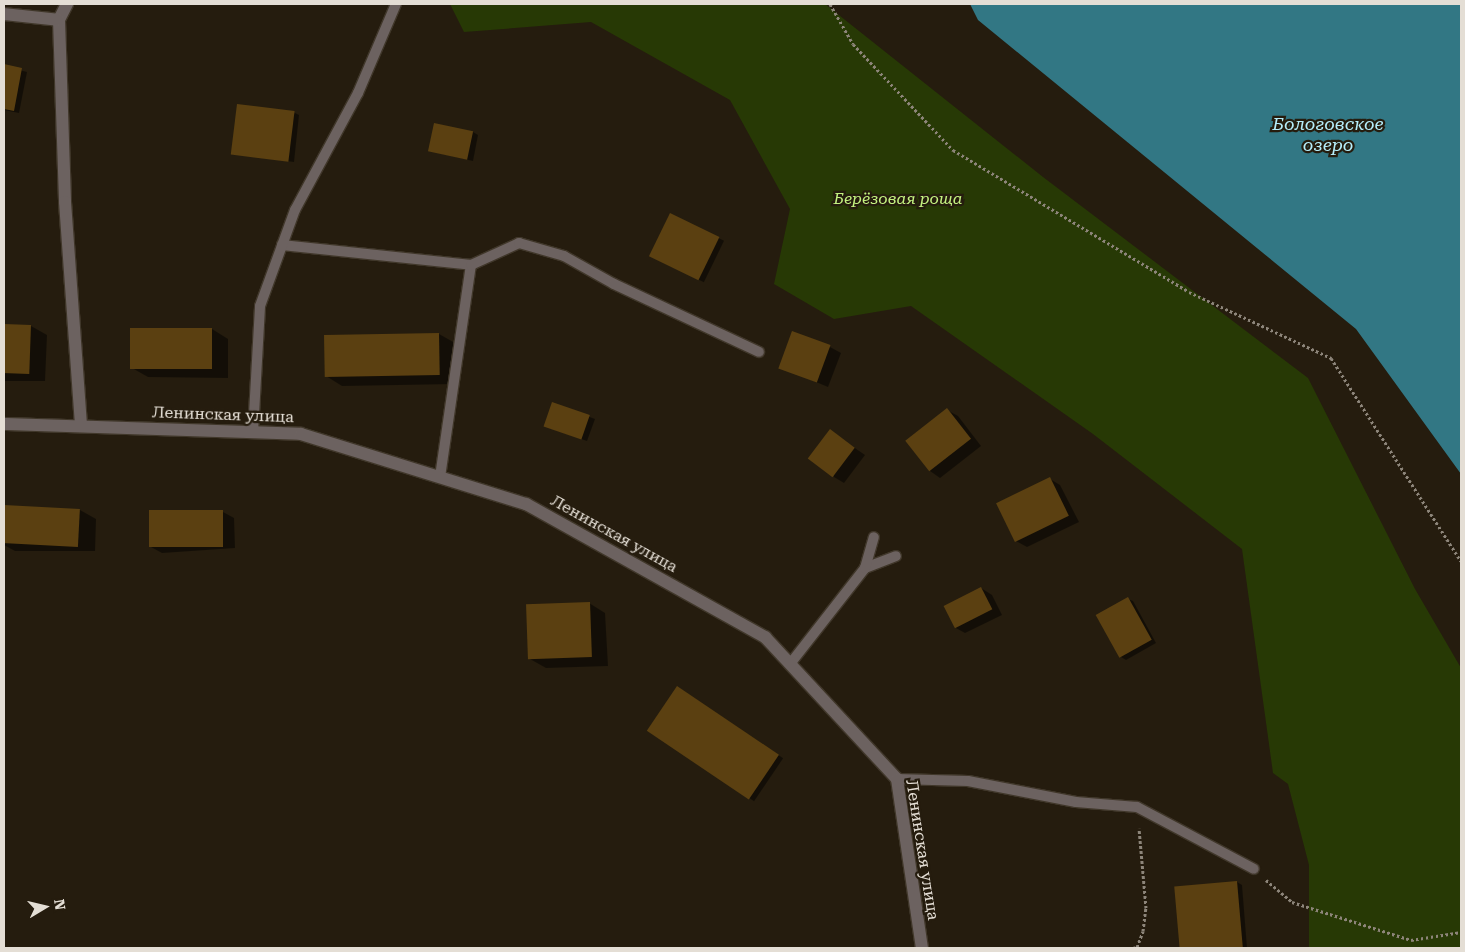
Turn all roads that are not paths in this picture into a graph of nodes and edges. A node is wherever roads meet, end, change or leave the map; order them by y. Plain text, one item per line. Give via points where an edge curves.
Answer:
1 (67, 4) edge
2 (396, 4) edge
3 (4, 14) edge
4 (59, 20) junction
5 (282, 246) junction
6 (471, 265) junction
7 (759, 352) dead end
8 (4, 424) edge
9 (81, 425) junction
10 (253, 432) junction
11 (440, 477) junction
12 (874, 537) dead end
13 (896, 556) dead end
14 (864, 568) junction
15 (790, 664) junction
16 (897, 779) junction
17 (1254, 869) road end
18 (922, 948) edge

1 - 4 street
2 - 5 lane via 358,93 295,210
3 - 4 street
4 - 9 street via 64,202
5 - 6 lane
5 - 10 lane via 260,306
6 - 7 lane via 519,243 564,256 614,284
6 - 11 lane
8 - 9 street, Ленинская улица
9 - 10 street, Ленинская улица
10 - 11 street, Ленинская улица via 301,434
11 - 15 street, Ленинская улица via 526,504 765,637
12 - 14 lane
13 - 14 lane
14 - 15 lane
15 - 16 street, Ленинская улица
16 - 17 lane via 968,782 1076,802 1137,807
16 - 18 street, Ленинская улица

